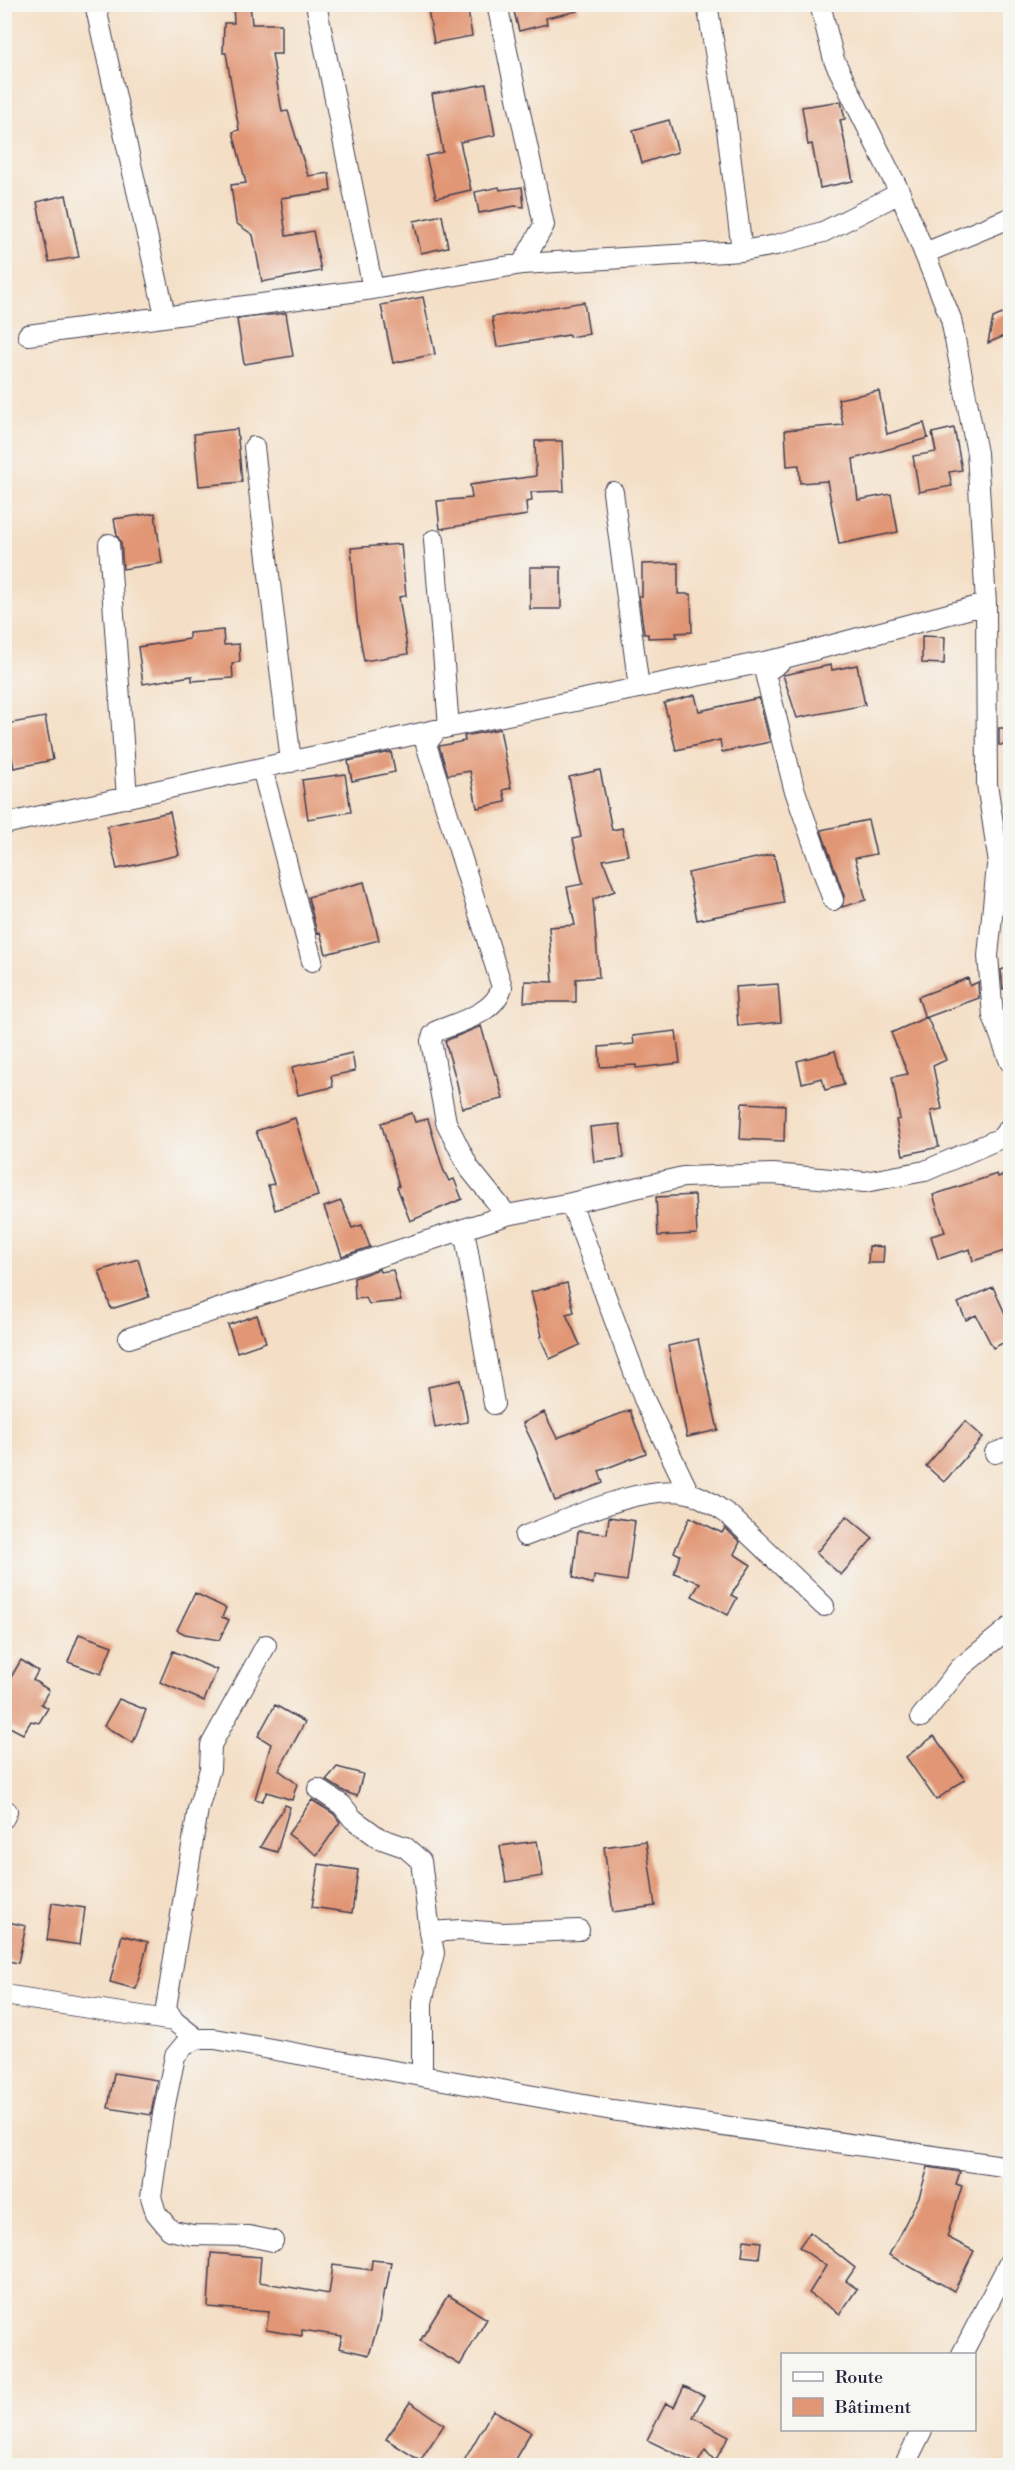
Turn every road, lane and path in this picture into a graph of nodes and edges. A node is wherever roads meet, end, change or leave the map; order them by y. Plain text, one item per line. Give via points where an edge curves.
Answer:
1 (95, 4) edge
2 (316, 4) edge
3 (497, 4) edge
4 (707, 4) edge
5 (820, 4) edge
6 (900, 193) junction
7 (1011, 218) edge
8 (742, 251) junction
9 (925, 253) junction
10 (522, 264) junction
11 (373, 289) junction
12 (165, 315) junction
13 (28, 335) dead end
14 (254, 447) dead end
15 (613, 492) dead end
16 (434, 540) dead end
17 (109, 544) dead end
18 (986, 604) junction
19 (788, 657) junction
20 (639, 688) junction
21 (443, 729) junction
22 (291, 762) junction
23 (262, 768) junction
24 (127, 798) junction
25 (4, 824) edge
26 (998, 857) junction
27 (1011, 895) edge
28 (833, 900) dead end
29 (312, 961) dead end
30 (1011, 1062) edge
31 (1011, 1127) edge
32 (571, 1203) junction
33 (507, 1215) junction
34 (464, 1229) junction
35 (129, 1338) dead end
36 (494, 1404) dead end
37 (689, 1493) junction
38 (525, 1536) dead end
39 (824, 1606) dead end
40 (1011, 1627) edge
41 (266, 1646) dead end
42 (921, 1717) dead end
43 (318, 1789) dead end
44 (579, 1930) dead end
45 (430, 1932) junction
46 (4, 1995) edge
47 (174, 2022) junction
48 (197, 2039) junction
49 (422, 2076) junction
50 (1011, 2167) edge
51 (273, 2241) dead end
52 (1011, 2261) edge
53 (963, 2353) edge
54 (922, 2431) edge
55 (904, 2466) edge

1 - 12 street
2 - 11 street
3 - 10 street via 544,225
4 - 8 street
5 - 6 street via 834,60
6 - 8 street via 823,232
6 - 9 street
7 - 9 street
8 - 10 street
9 - 18 street via 951,320 977,453
10 - 11 street
11 - 12 street
12 - 13 street
14 - 22 street
15 - 20 street
16 - 21 street
17 - 24 street
18 - 19 street
18 - 26 street via 987,784
19 - 20 street
19 - 28 street via 765,673 794,788
20 - 21 street
21 - 22 street
21 - 33 street via 426,744 502,987 495,1002 478,1014 437,1031 431,1041 446,1122 469,1168
22 - 23 street
23 - 24 street
23 - 29 street
24 - 25 street
26 - 27 street
26 - 30 street via 987,956 993,1016
31 - 32 street via 1001,1138 925,1171 865,1182 773,1174 682,1177
32 - 33 street
32 - 37 street via 644,1399
33 - 34 street
34 - 35 street
34 - 36 street
37 - 38 street via 659,1492 617,1501
37 - 39 street via 729,1515
40 - 42 street via 960,1668
41 - 47 street via 211,1745 210,1769 198,1809 166,2008
43 - 45 street via 379,1838 405,1847 421,1861
44 - 45 street
45 - 49 street via 434,1953 422,2002
46 - 47 street
47 - 48 street
48 - 49 street
48 - 51 street via 185,2044 175,2056 151,2198 156,2213 170,2229 192,2235 249,2236
49 - 50 street via 612,2110
52 - 53 street
54 - 55 street

